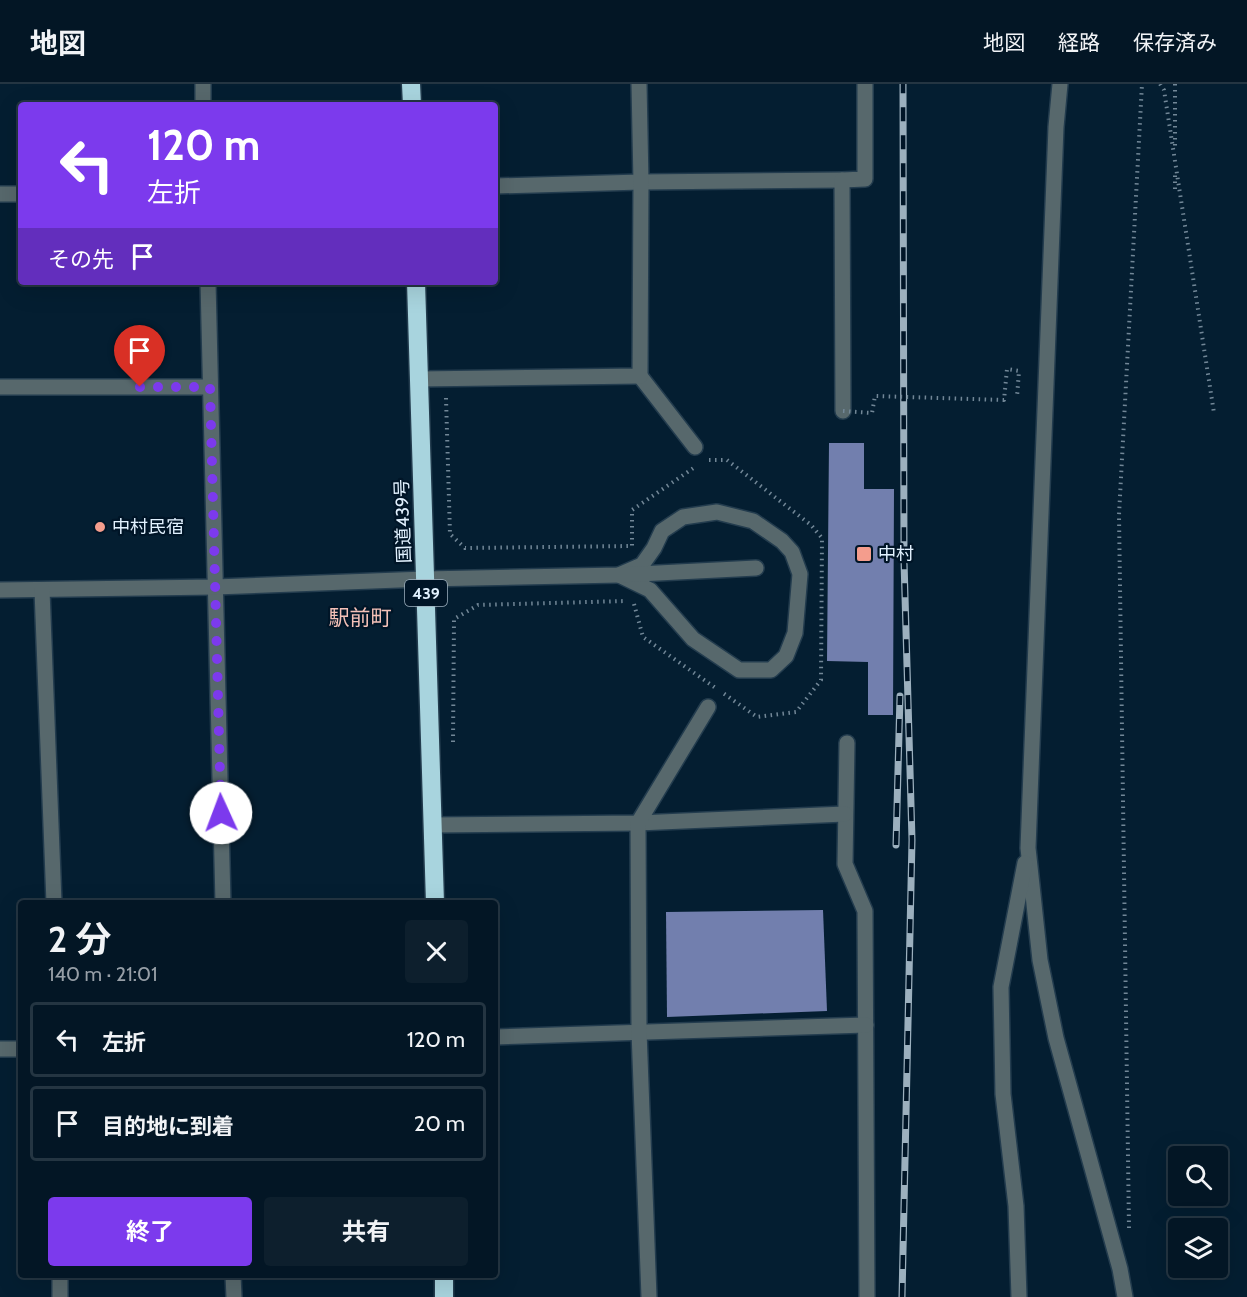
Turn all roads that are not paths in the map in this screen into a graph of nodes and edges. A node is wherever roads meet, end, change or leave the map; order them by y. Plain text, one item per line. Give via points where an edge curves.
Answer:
1 (203, 84) edge
2 (411, 84) edge
3 (639, 84) edge
4 (865, 84) edge
5 (1060, 84) edge
6 (203, 102) edge
7 (412, 102) edge
8 (842, 180) junction
9 (641, 182) junction
10 (498, 186) edge
11 (0, 194) edge
12 (18, 194) edge
13 (208, 285) edge
14 (416, 285) edge
15 (640, 376) junction
16 (419, 379) junction
17 (0, 387) edge
18 (210, 387) junction
19 (843, 411) road end
20 (694, 447) dead end
21 (756, 568) dead end
22 (619, 575) junction
23 (425, 579) junction
24 (215, 587) junction
25 (1, 588) edge
26 (42, 590) junction
27 (708, 707) dead end
28 (847, 743) dead end
29 (845, 814) junction
30 (638, 823) junction
31 (432, 825) junction
32 (1028, 848) junction
33 (54, 900) edge
34 (223, 900) edge
35 (435, 900) edge
36 (866, 1025) junction
37 (639, 1031) junction
38 (498, 1036) edge
39 (0, 1049) edge
40 (18, 1049) edge
41 (60, 1278) edge
42 (233, 1278) edge
43 (444, 1278) edge
44 (60, 1297) edge
45 (234, 1297) edge
46 (444, 1297) edge
47 (649, 1297) edge
48 (867, 1297) edge
49 (1019, 1297) edge
50 (1125, 1297) edge

1 - 6 street
2 - 7 highway
3 - 9 street
4 - 8 street via 865,179
5 - 32 street
8 - 9 street
8 - 19 street
9 - 10 street
9 - 15 street
11 - 12 street
13 - 18 street
14 - 16 highway, 国道439号 / 439
15 - 16 street
15 - 20 street
16 - 23 highway, 国道439号 / 439
17 - 18 street
18 - 24 street
21 - 22 street
22 - 22 street via 642,565 662,531 683,517 717,512 753,520 792,552 800,574 795,633 786,656 771,670 739,670 693,639 650,591
22 - 23 street
23 - 24 street
23 - 31 highway, 国道439号 / 439
24 - 26 street
24 - 34 street
25 - 26 street
26 - 33 street
27 - 30 street
28 - 29 street
29 - 30 street
29 - 36 street via 845,864 865,911
30 - 31 street
30 - 37 street
31 - 35 highway, 国道439号 / 439
32 - 49 street via 1001,987 1003,1094 1016,1206
32 - 50 street via 1040,960 1056,1038
36 - 37 street
36 - 48 street
37 - 38 street
37 - 47 street
39 - 40 street
41 - 44 street
42 - 45 street
43 - 46 highway

